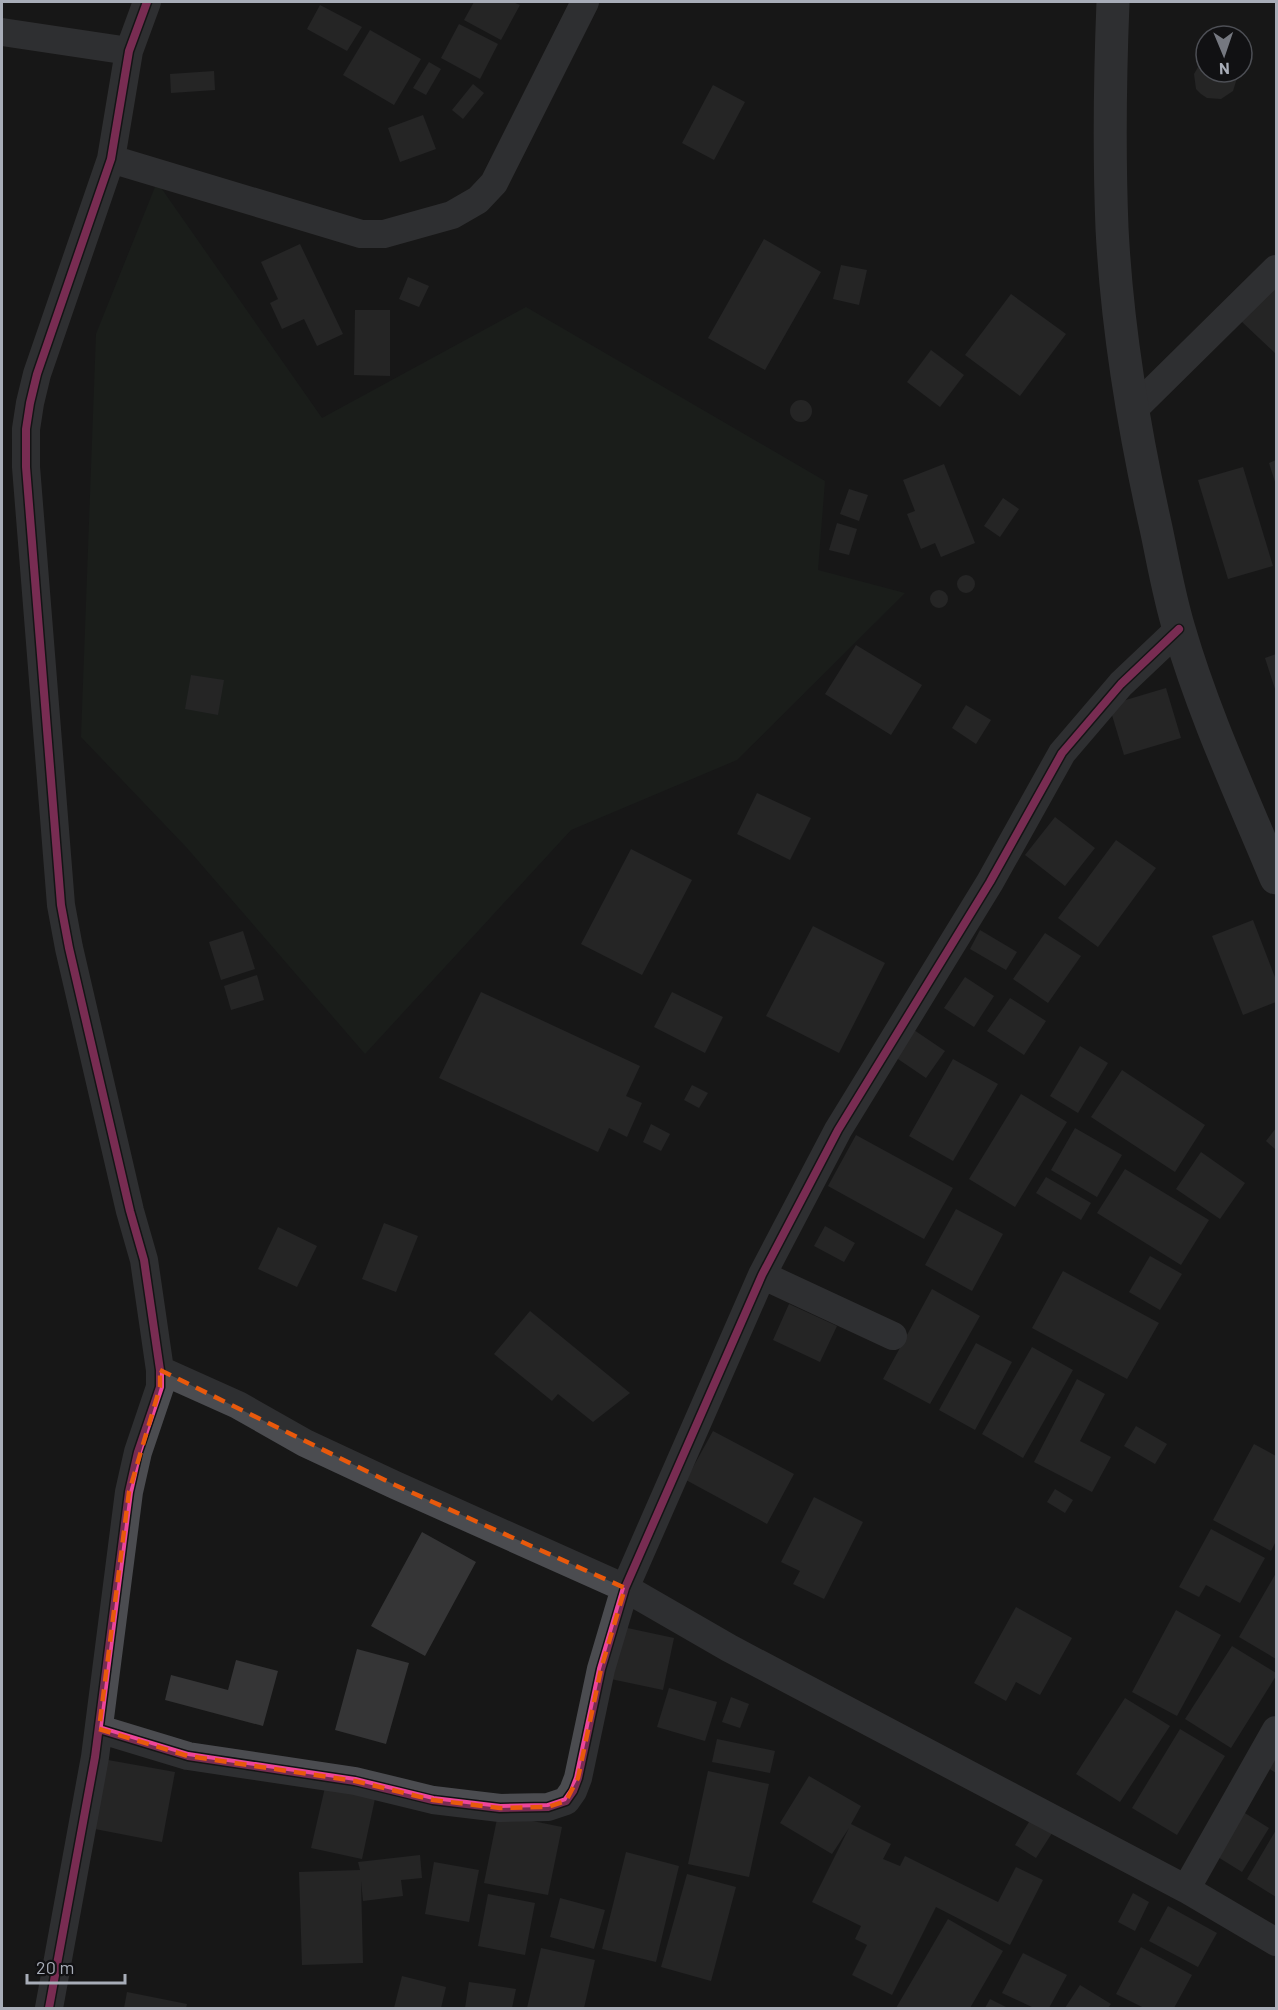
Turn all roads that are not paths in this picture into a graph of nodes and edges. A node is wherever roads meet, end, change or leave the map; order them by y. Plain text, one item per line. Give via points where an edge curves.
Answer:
1 (147, 2) edge
2 (585, 2) edge
3 (1113, 2) edge
4 (2, 32) edge
5 (129, 51) junction
6 (111, 159) junction
7 (1276, 268) edge
8 (1133, 410) junction
9 (1179, 629) junction
10 (1276, 878) edge
11 (762, 1275) junction
12 (893, 1336) dead end
13 (160, 1370) junction
14 (625, 1588) junction
15 (99, 1729) junction
16 (1276, 1730) edge
17 (1186, 1889) junction
18 (1276, 1942) edge
19 (49, 2008) edge

1 - 5 street
2 - 6 street via 494,183 478,200 452,215 384,234 361,234
3 - 8 street via 1112,229
4 - 5 street
5 - 6 street
6 - 13 street via 37,374 26,429 26,467 61,905 144,1260
7 - 8 street
8 - 9 street
9 - 10 street via 1227,765
9 - 11 street via 1121,684 1062,753 990,882 838,1130
11 - 12 street
11 - 14 street
13 - 14 street via 238,1405 375,1476
13 - 15 street via 160,1387 129,1492
14 - 15 street via 601,1669 578,1778 566,1801 548,1807 500,1808 433,1800 355,1781 188,1756
14 - 17 street via 729,1648
15 - 19 street
16 - 17 street
17 - 18 street

